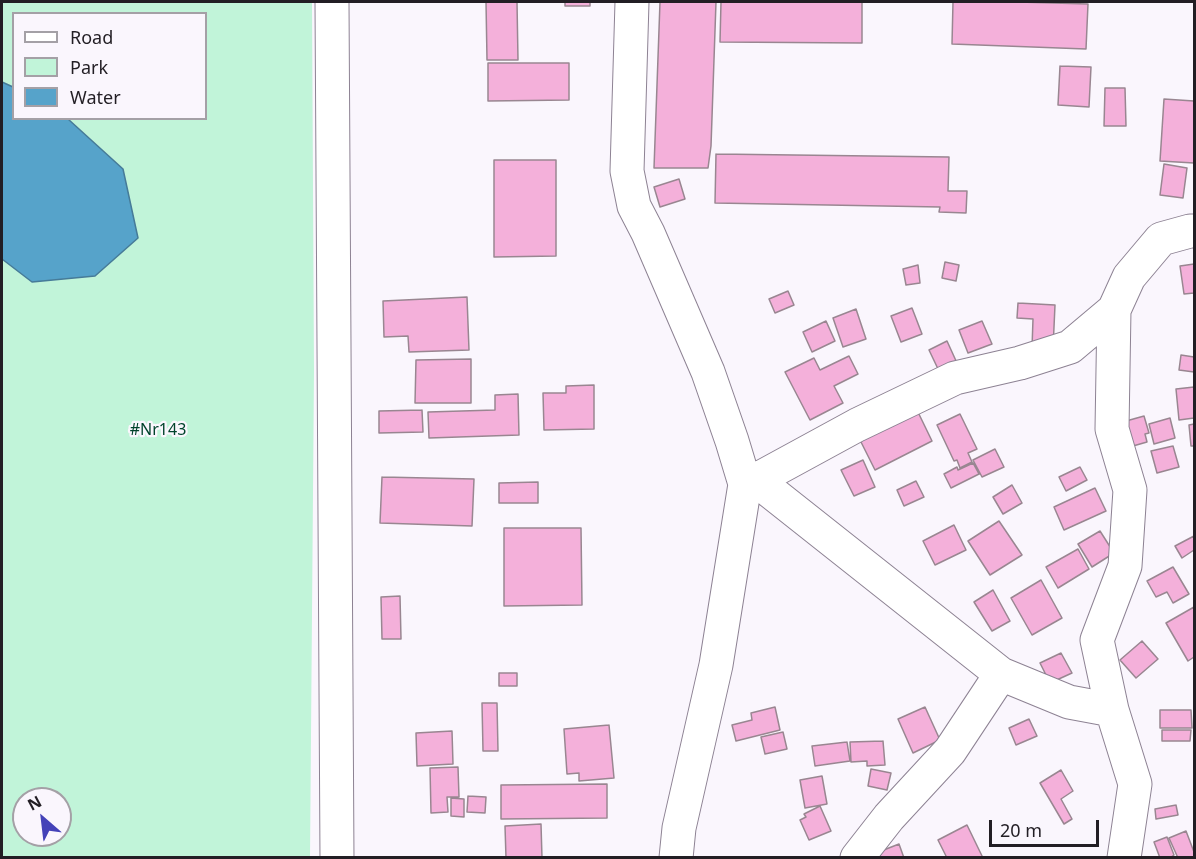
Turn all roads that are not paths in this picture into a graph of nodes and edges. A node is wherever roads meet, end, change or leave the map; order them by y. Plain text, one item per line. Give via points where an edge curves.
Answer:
1 (332, 2) edge
2 (632, 2) edge
3 (1194, 231) edge
4 (1114, 310) junction
5 (751, 482) junction
6 (1001, 674) junction
7 (1112, 710) junction
8 (337, 858) edge
9 (676, 858) edge
10 (857, 858) edge
11 (1124, 858) edge

1 - 8 street
2 - 5 street via 627,171 634,206 708,372
3 - 4 street via 1161,239 1129,277
4 - 5 street via 1070,347 955,378
4 - 7 street via 1112,429 1130,490 1125,566 1097,640
5 - 6 street
5 - 9 street
6 - 7 street via 1069,702
6 - 10 street via 950,751
7 - 11 street via 1135,784

